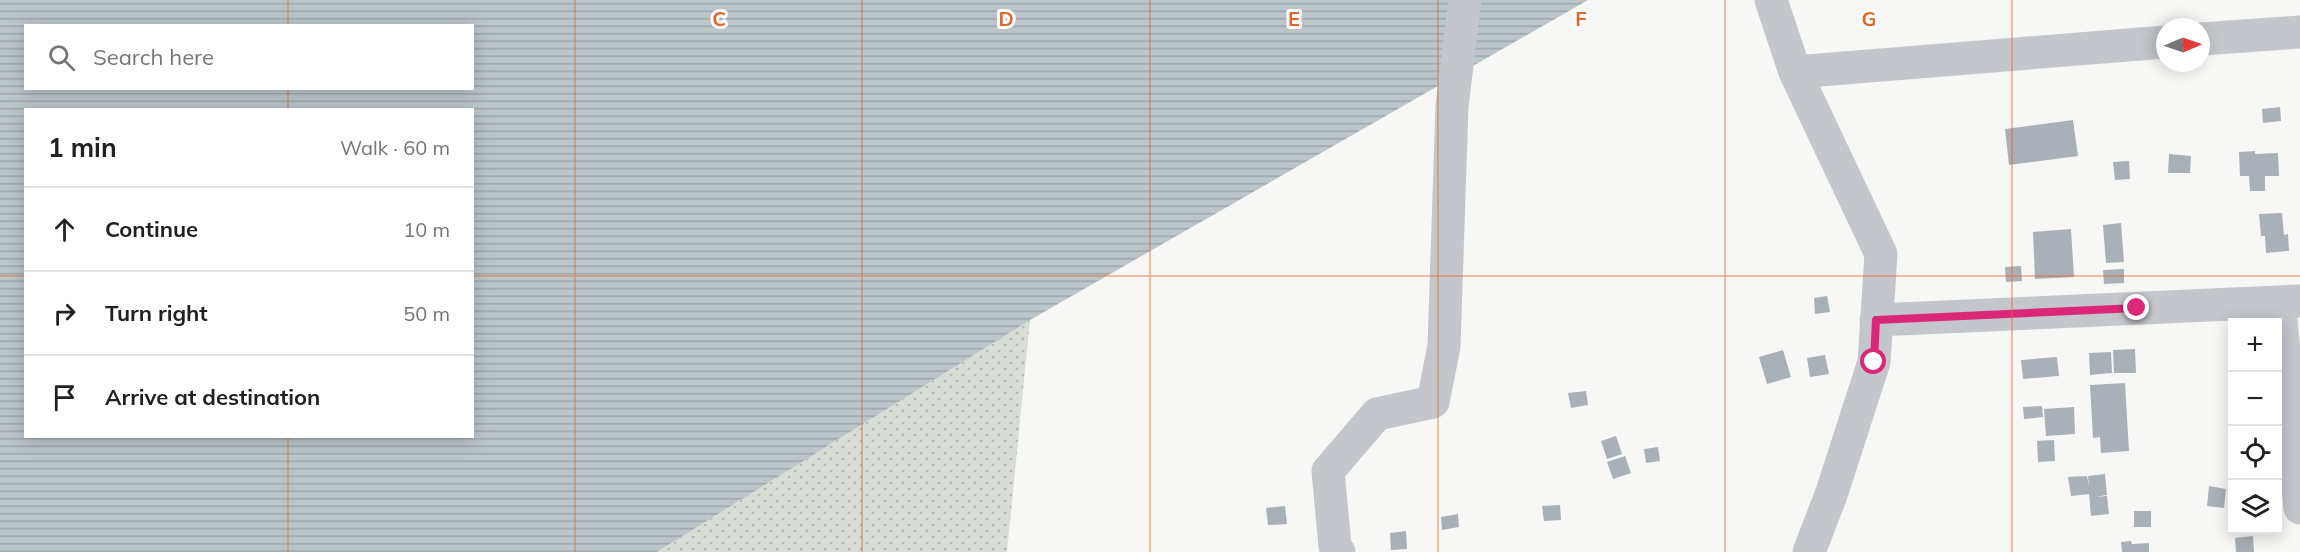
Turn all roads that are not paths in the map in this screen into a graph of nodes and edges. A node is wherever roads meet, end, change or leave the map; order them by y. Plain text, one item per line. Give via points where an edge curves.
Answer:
1 (1465, 0) edge
2 (1771, 0) edge
3 (2300, 32) edge
4 (2210, 38) edge
5 (2156, 43) edge
6 (1795, 72) junction
7 (2289, 301) edge
8 (1876, 320) junction
9 (2300, 508) edge
10 (1339, 552) edge
11 (1809, 552) edge

1 - 10 street via 1452,106 1444,346 1433,402 1377,414 1328,471 1335,546
2 - 6 street
3 - 4 street
5 - 6 street
6 - 8 street via 1881,254
7 - 8 street
7 - 9 street
8 - 11 street via 1874,362

